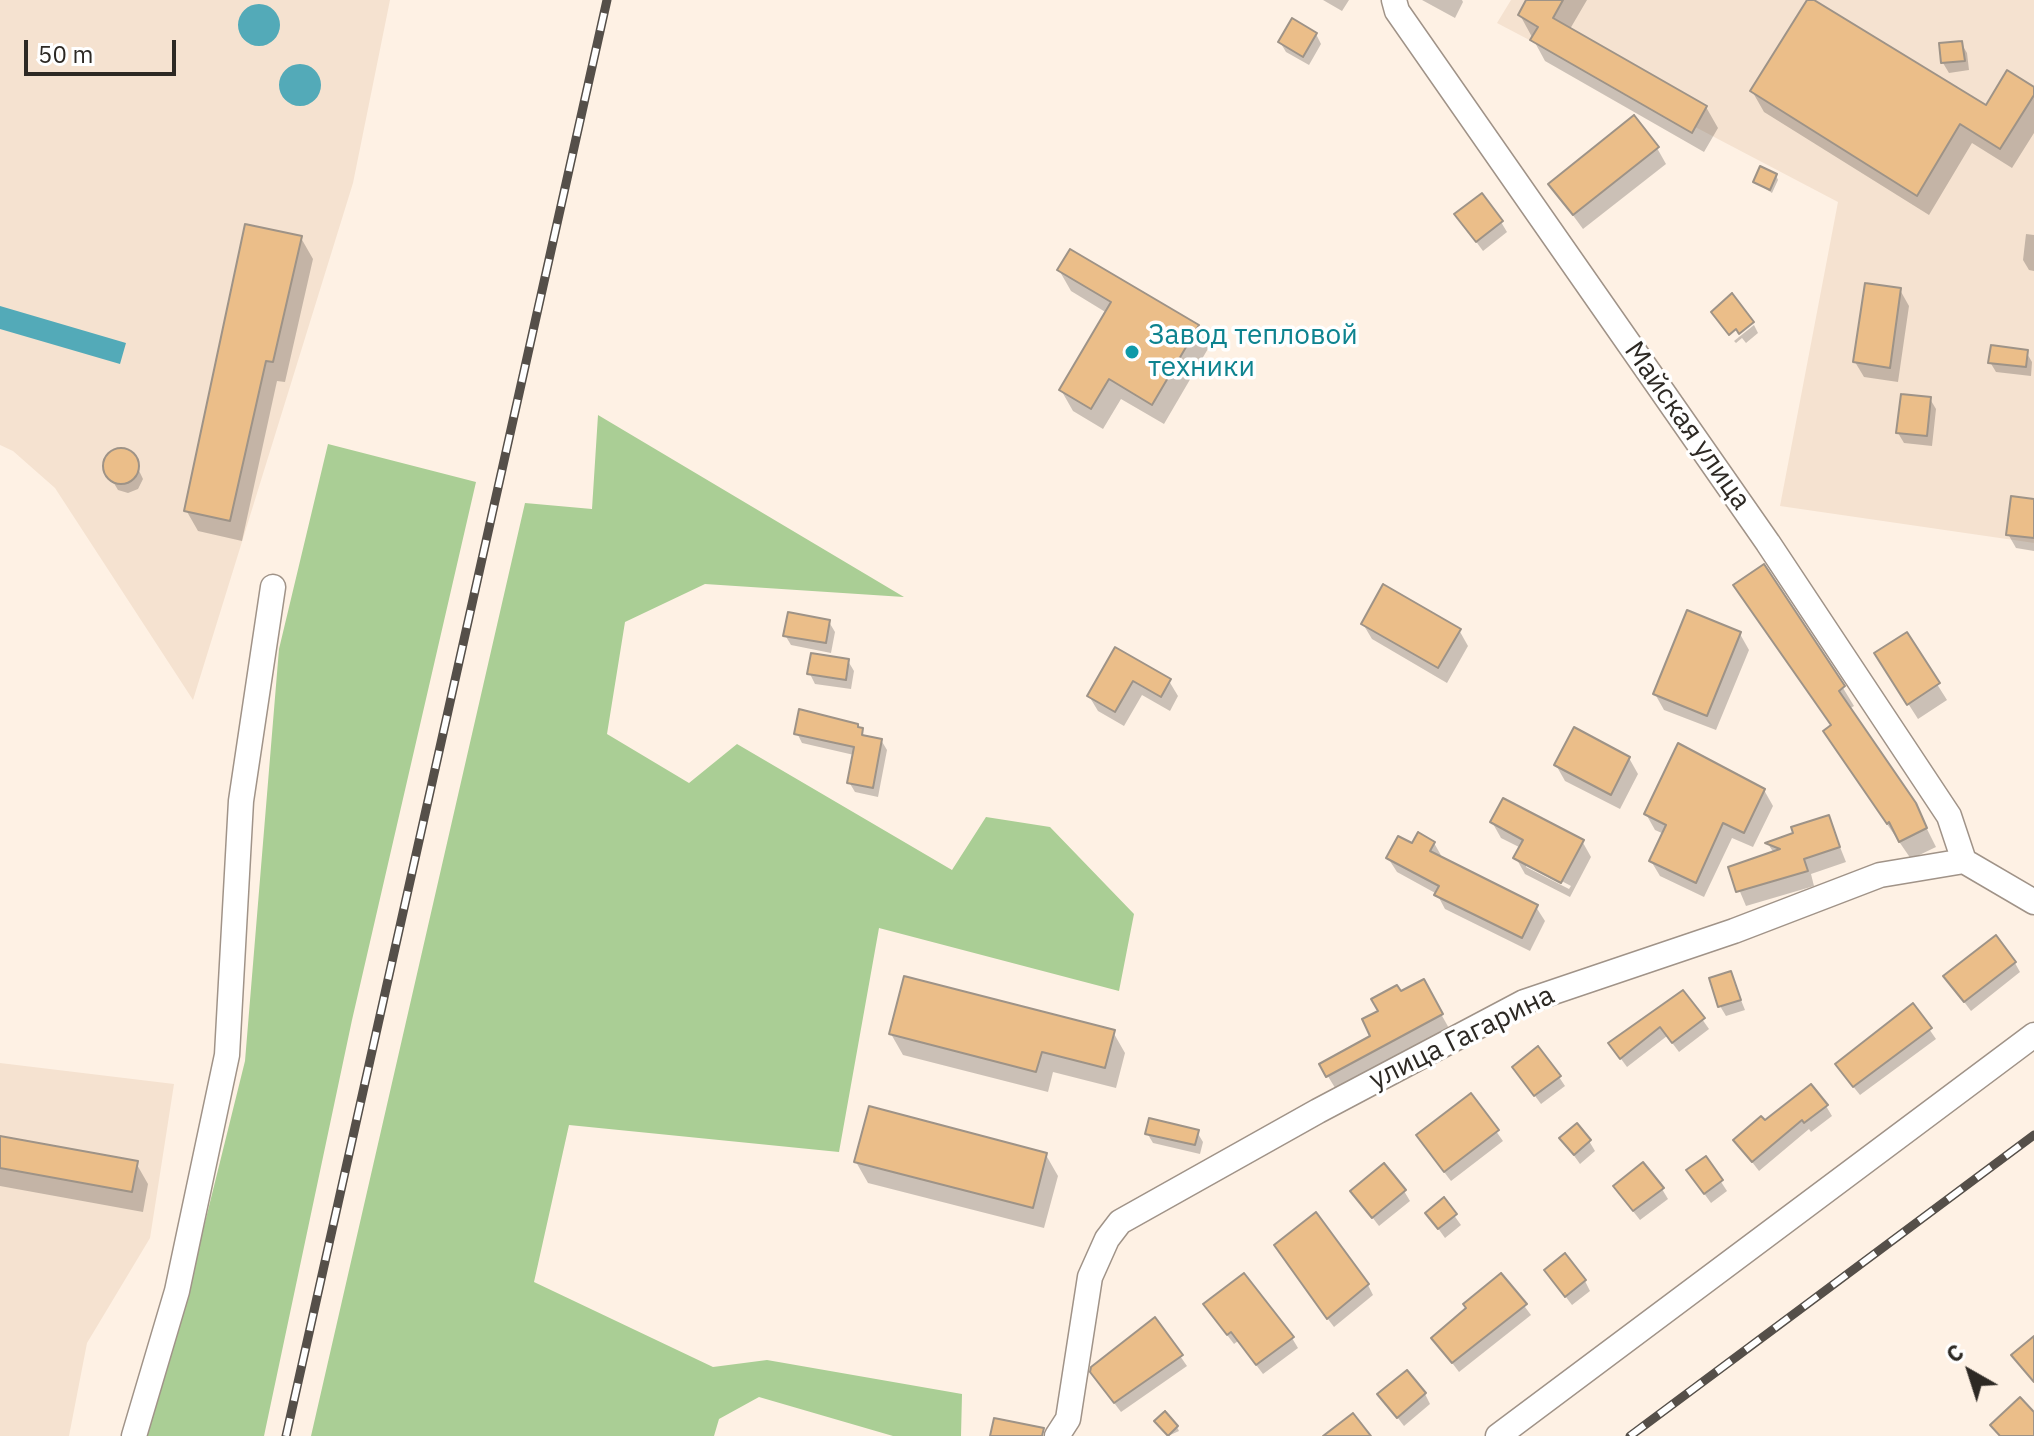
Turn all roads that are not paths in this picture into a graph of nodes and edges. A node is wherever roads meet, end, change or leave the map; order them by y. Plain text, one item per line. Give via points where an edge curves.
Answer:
1 (1394, 0) edge
2 (273, 587) dead end
3 (1964, 861) junction
4 (2034, 902) edge
5 (2034, 1035) edge
6 (134, 1436) edge
7 (1057, 1436) edge
8 (1498, 1436) edge

1 - 3 street, Майская улица via 1934,793 1949,816
2 - 6 street via 241,801 227,1055 177,1291
3 - 4 street
3 - 7 street, улица Гагарина via 1880,875 1524,1002 1120,1222 1101,1246 1090,1277 1068,1419
5 - 8 street

